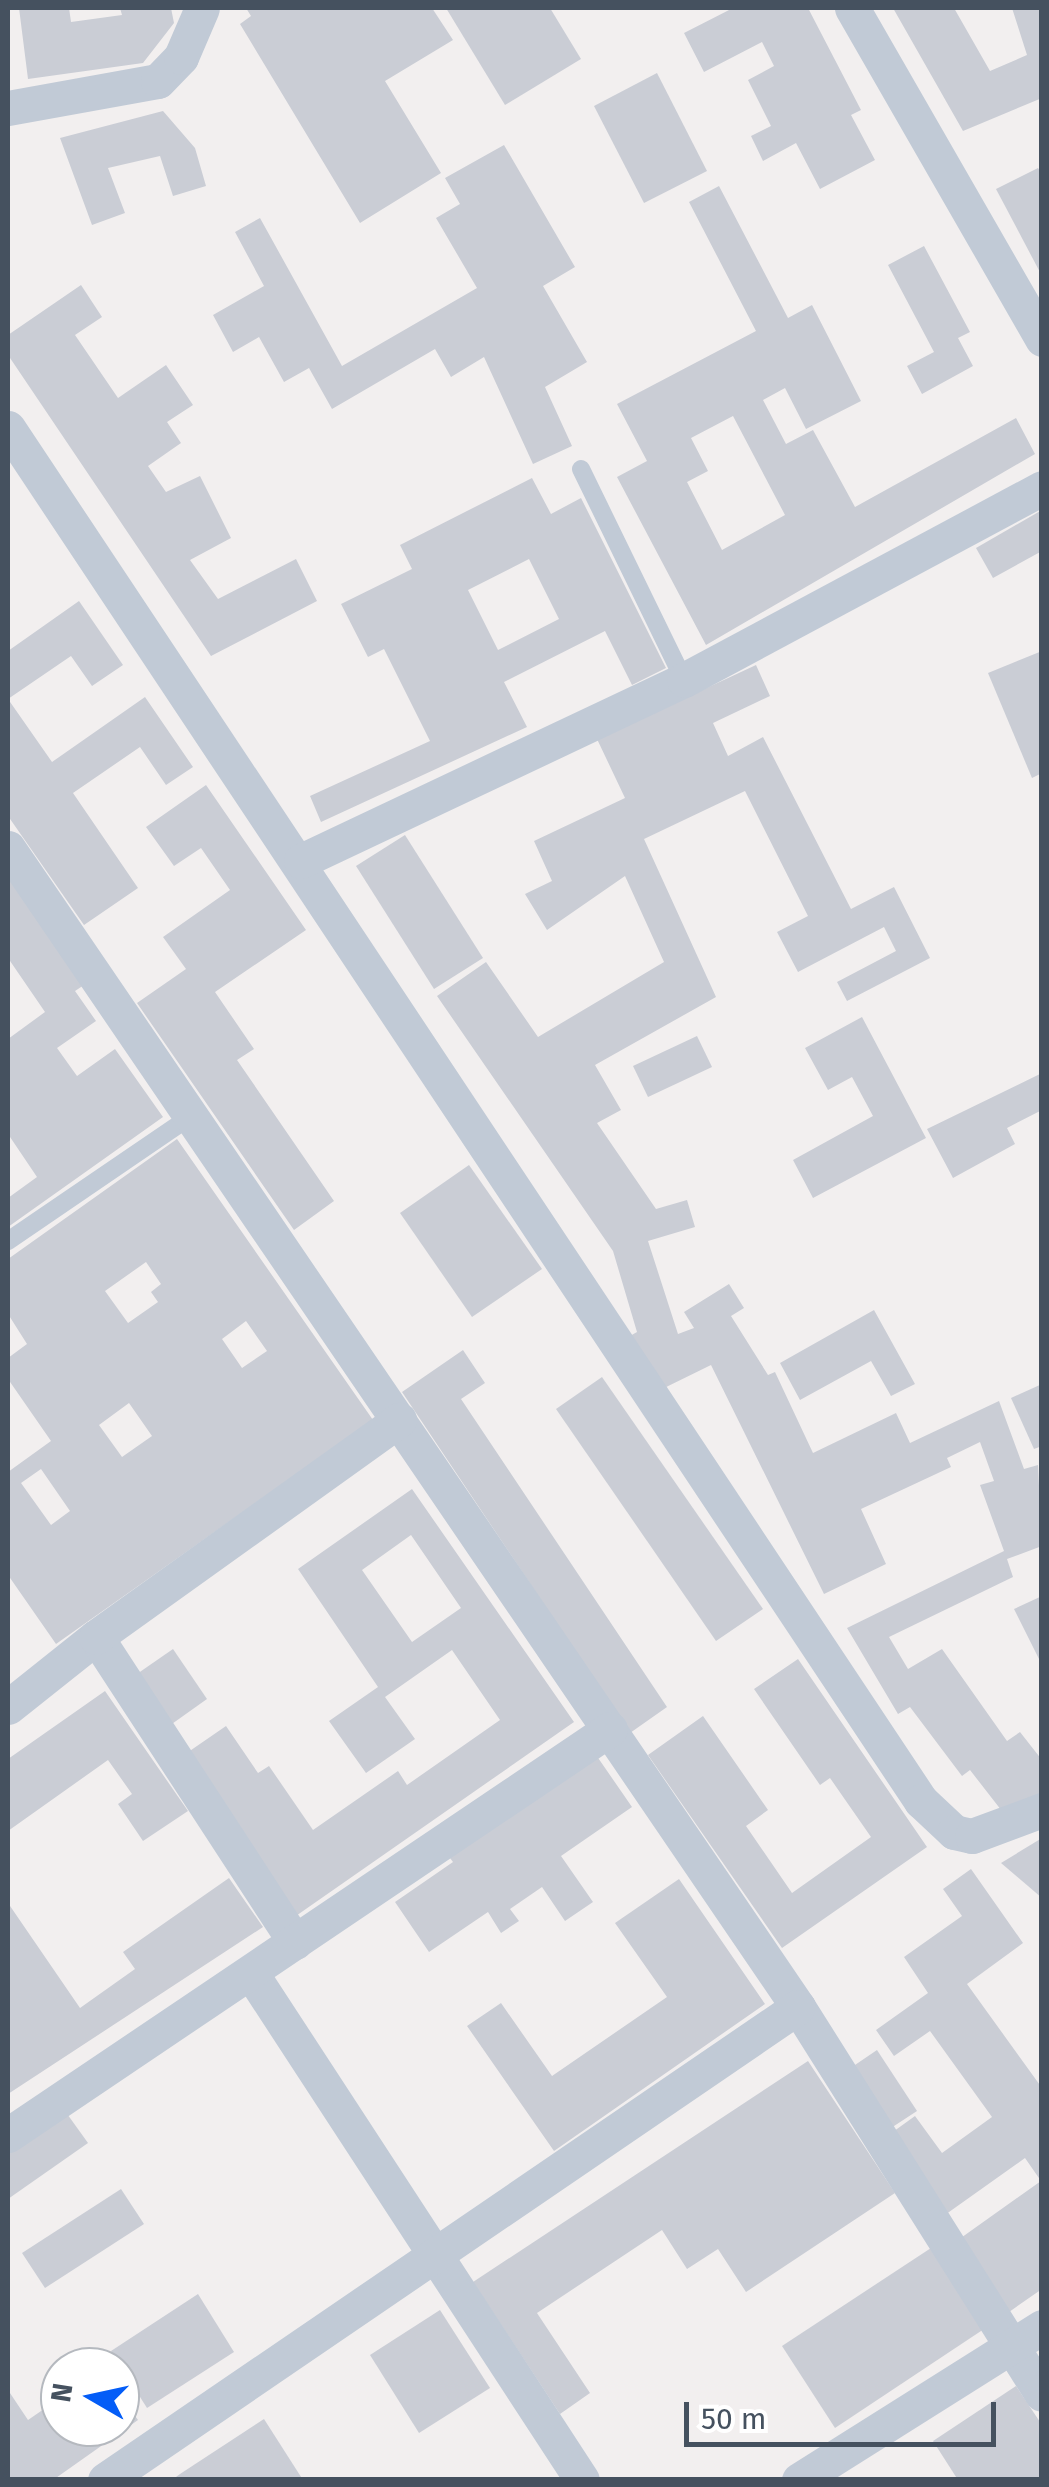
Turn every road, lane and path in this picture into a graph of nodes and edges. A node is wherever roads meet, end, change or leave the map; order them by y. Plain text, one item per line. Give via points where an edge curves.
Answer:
1 (202, 8) edge
2 (852, 8) edge
3 (8, 108) edge
4 (1042, 338) edge
5 (8, 428) edge
6 (581, 469) dead end
7 (1042, 488) edge
8 (684, 680) junction
9 (8, 848) edge
10 (301, 862) junction
11 (191, 1116) junction
12 (8, 1241) edge
13 (399, 1420) junction
14 (96, 1637) junction
15 (8, 1707) edge
16 (610, 1729) junction
17 (1042, 1810) edge
18 (295, 1942) junction
19 (251, 1973) junction
20 (798, 2007) junction
21 (8, 2135) edge
22 (434, 2250) junction
23 (1042, 2327) edge
24 (1011, 2348) junction
25 (1042, 2394) edge
26 (105, 2480) edge
27 (582, 2480) edge
28 (800, 2480) edge

1 - 3 street via 181,57 158,81
2 - 4 street
5 - 10 street
6 - 8 lane
7 - 8 street
8 - 10 street
9 - 11 street
10 - 17 street via 920,1801 954,1832 972,1836
11 - 12 lane
11 - 13 street
13 - 14 street
13 - 16 street
14 - 15 street
14 - 18 street
16 - 18 street
16 - 20 street
18 - 19 street
19 - 21 street
19 - 22 street
20 - 22 street
20 - 24 street
22 - 26 street
22 - 27 street
23 - 24 street
24 - 25 street
24 - 28 street

